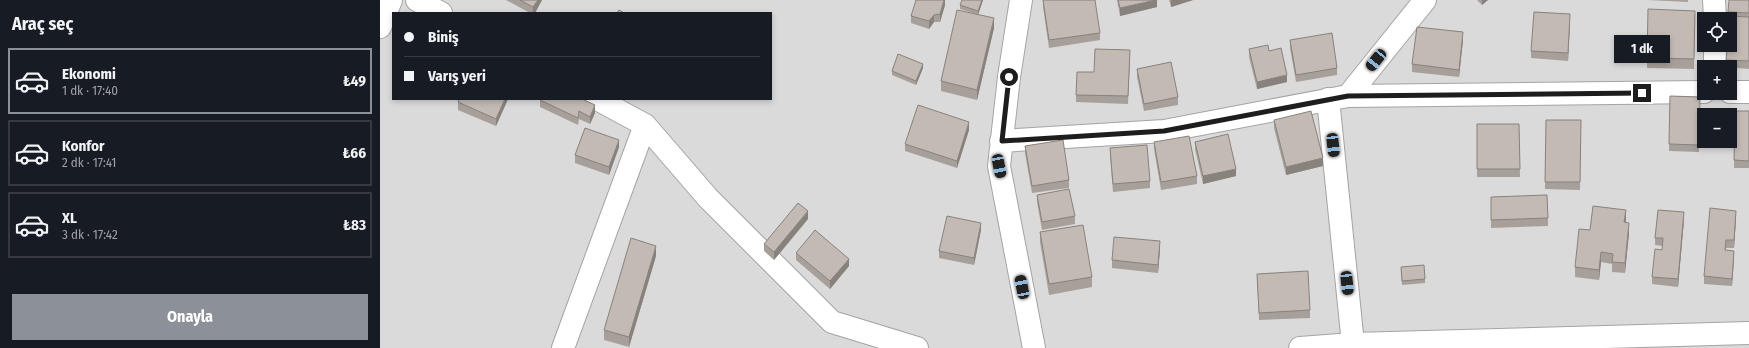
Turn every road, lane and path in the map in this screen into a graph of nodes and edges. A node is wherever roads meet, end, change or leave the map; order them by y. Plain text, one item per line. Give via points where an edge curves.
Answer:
1 (391, 0) edge
2 (417, 0) edge
3 (1425, 0) edge
4 (1714, 0) edge
5 (1018, 1) edge
6 (439, 12) edge
7 (1714, 12) edge
8 (380, 26) edge
9 (1697, 92) edge
10 (1737, 92) edge
11 (1749, 92) edge
12 (1338, 97) junction
13 (599, 100) edge
14 (644, 125) junction
15 (1002, 141) junction
16 (1749, 333) edge
17 (1353, 344) junction
18 (1469, 344) edge
19 (562, 348) edge
20 (918, 348) edge
21 (1034, 348) edge
22 (1300, 348) edge

1 - 8 street
2 - 6 street
3 - 12 street
4 - 7 street
5 - 15 street
9 - 12 street
10 - 11 street
12 - 15 street via 1164,131
12 - 17 street
13 - 14 street
14 - 19 street
14 - 20 street via 708,198 832,322
15 - 21 street via 999,166
16 - 18 street
17 - 18 street
17 - 22 street

